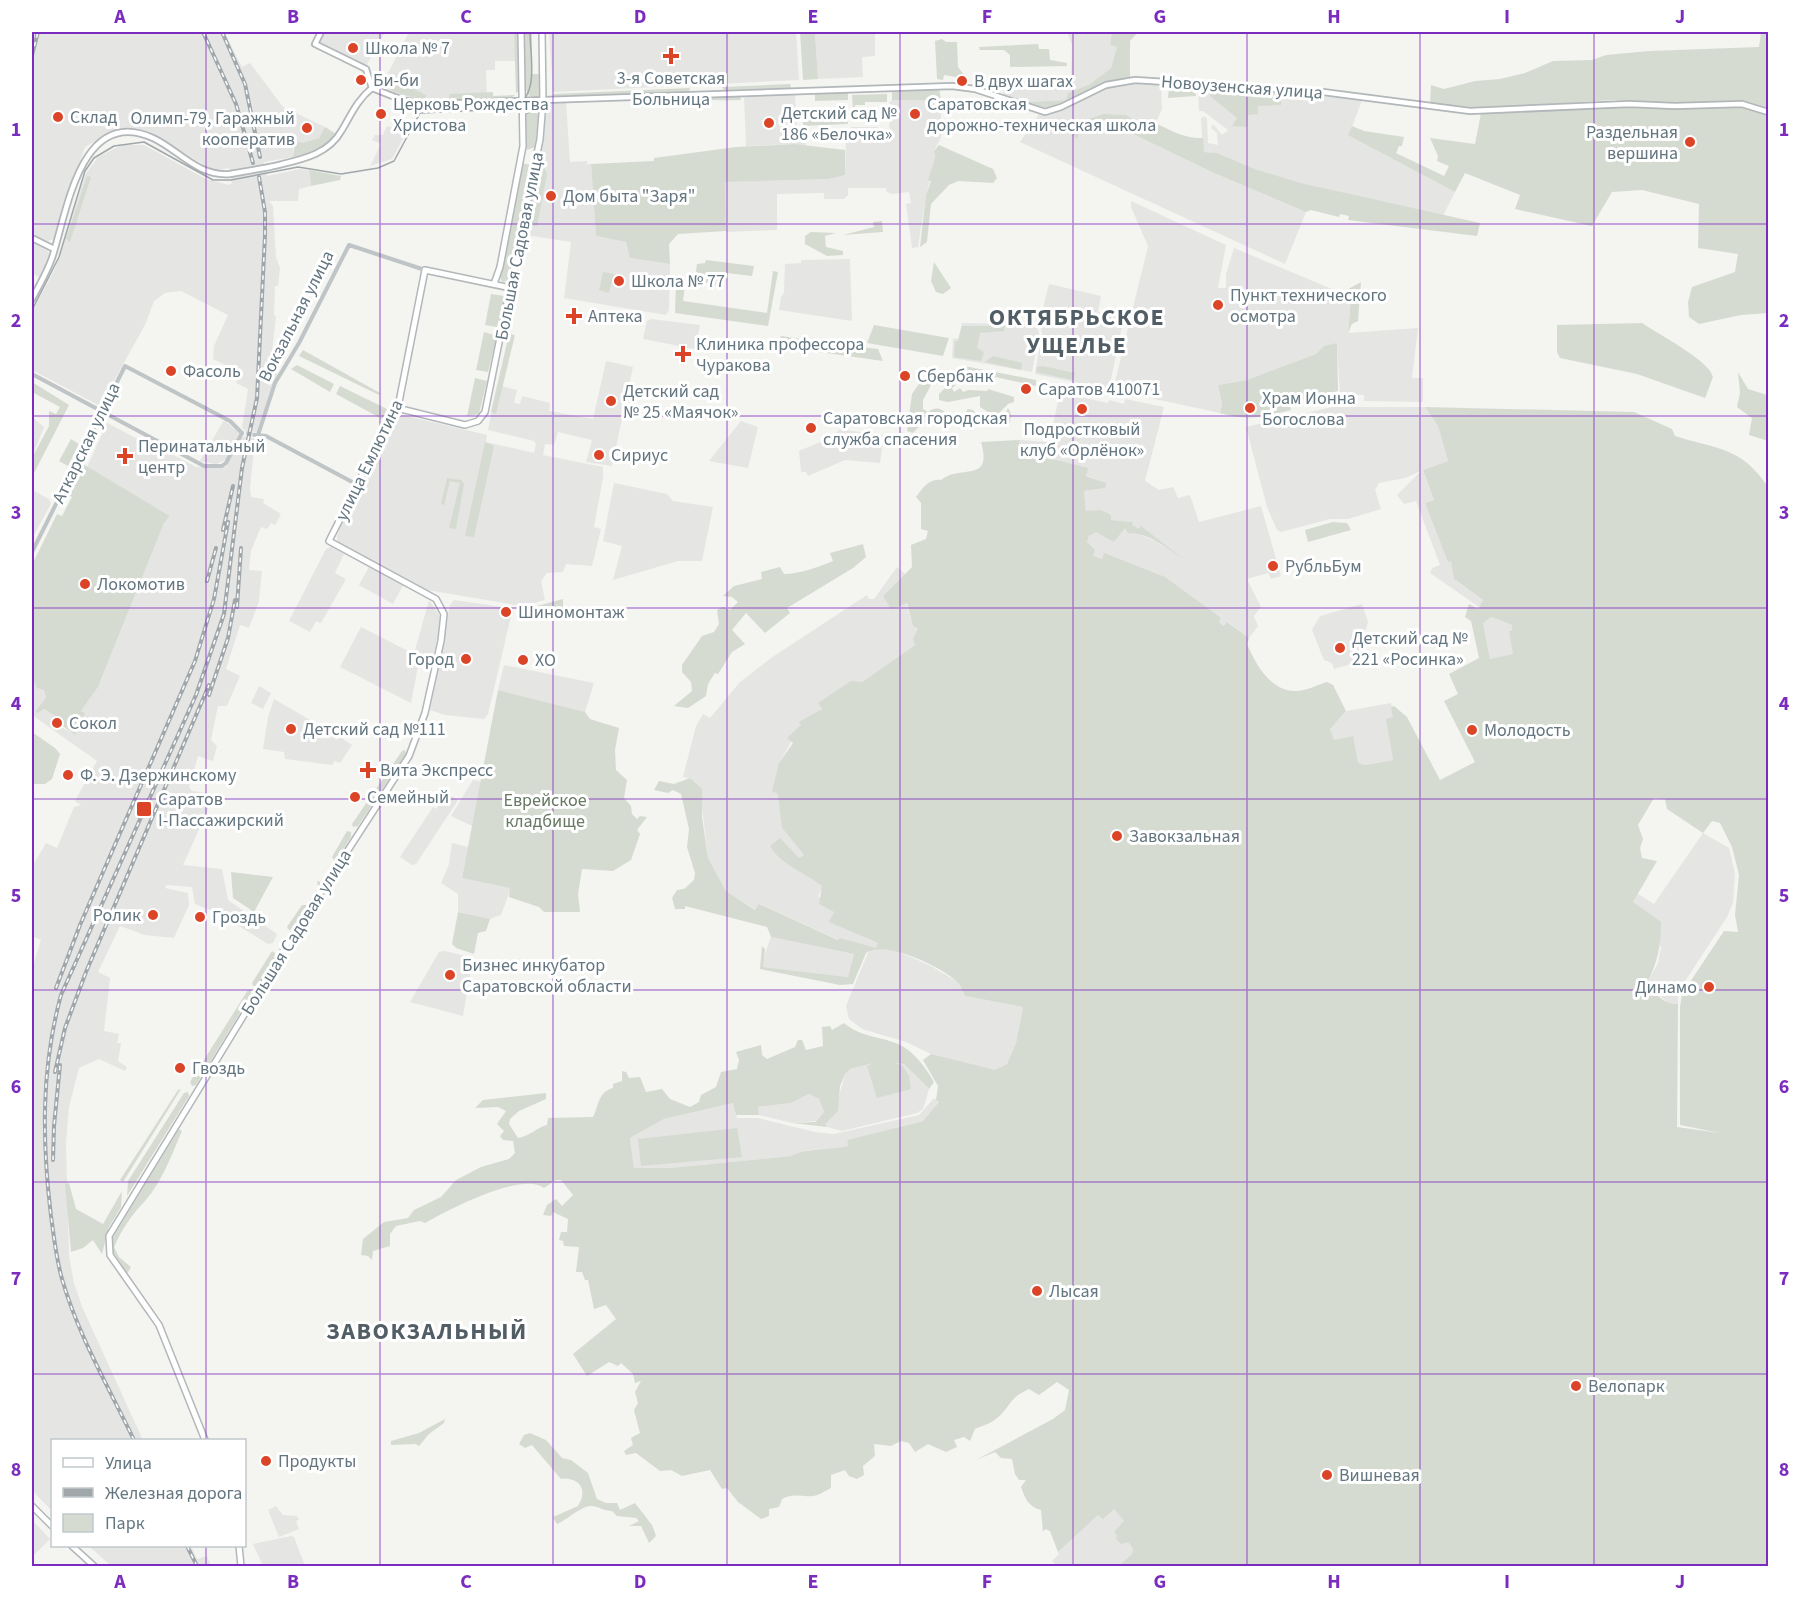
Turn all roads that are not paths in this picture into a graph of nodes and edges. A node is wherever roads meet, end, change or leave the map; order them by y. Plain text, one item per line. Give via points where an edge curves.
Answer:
1 (321, 32) edge
2 (521, 32) edge
3 (542, 32) edge
4 (372, 88) junction
5 (543, 101) junction
6 (522, 102) junction
7 (523, 112) junction
8 (1768, 112) edge
9 (32, 238) edge
10 (54, 249) junction
11 (426, 270) junction
12 (494, 284) junction
13 (511, 288) junction
14 (32, 299) edge
15 (32, 374) edge
16 (397, 408) junction
17 (101, 412) junction
18 (356, 484) junction
19 (32, 552) edge
20 (436, 599) joint
21 (205, 1439) edge
22 (32, 1506) edge
23 (51, 1525) edge
24 (74, 1547) edge
25 (239, 1547) edge
26 (94, 1566) edge
27 (241, 1566) edge

1 - 4 main road via 315,44 366,69
2 - 6 main road, Большая Садовая улица
3 - 5 main road, Большая Садовая улица
4 - 6 main road, Новоузенская улица via 419,103
4 - 10 main road, bridge via 356,104 341,133 328,147 312,156 270,167 230,174 208,173 154,138 135,133 107,139 92,148 80,168
5 - 6 main road, Новоузенская улица
5 - 7 main road
5 - 8 main road, Новоузенская улица via 952,86 975,89 1045,112 1106,85 1135,80 1323,92 1470,111 1742,104
5 - 13 main road, Большая Садовая улица via 537,154
6 - 7 main road, Большая Садовая улица
7 - 12 main road, Большая Садовая улица via 522,152
9 - 10 main road
10 - 14 main road
11 - 12 main road
11 - 16 main road, улица Емлютина
11 - 18 street, Вокзальная улица via 348,245 275,383 256,435 266,436
12 - 13 main road
13 - 16 main road, Большая Садовая улица via 485,412 478,421 465,425
15 - 17 street
16 - 18 main road, улица Емлютина
17 - 17 street, Аткарская улица via 125,366 230,421 244,433 226,463 204,466
17 - 19 street, Аткарская улица
18 - 20 main road, улица Емлютина via 328,541
20 - 21 main road, Большая Садовая улица via 444,614 439,648 423,719 409,756 291,938 108,1241 110,1253 159,1324
22 - 23 main road
24 - 26 main road
25 - 27 main road

